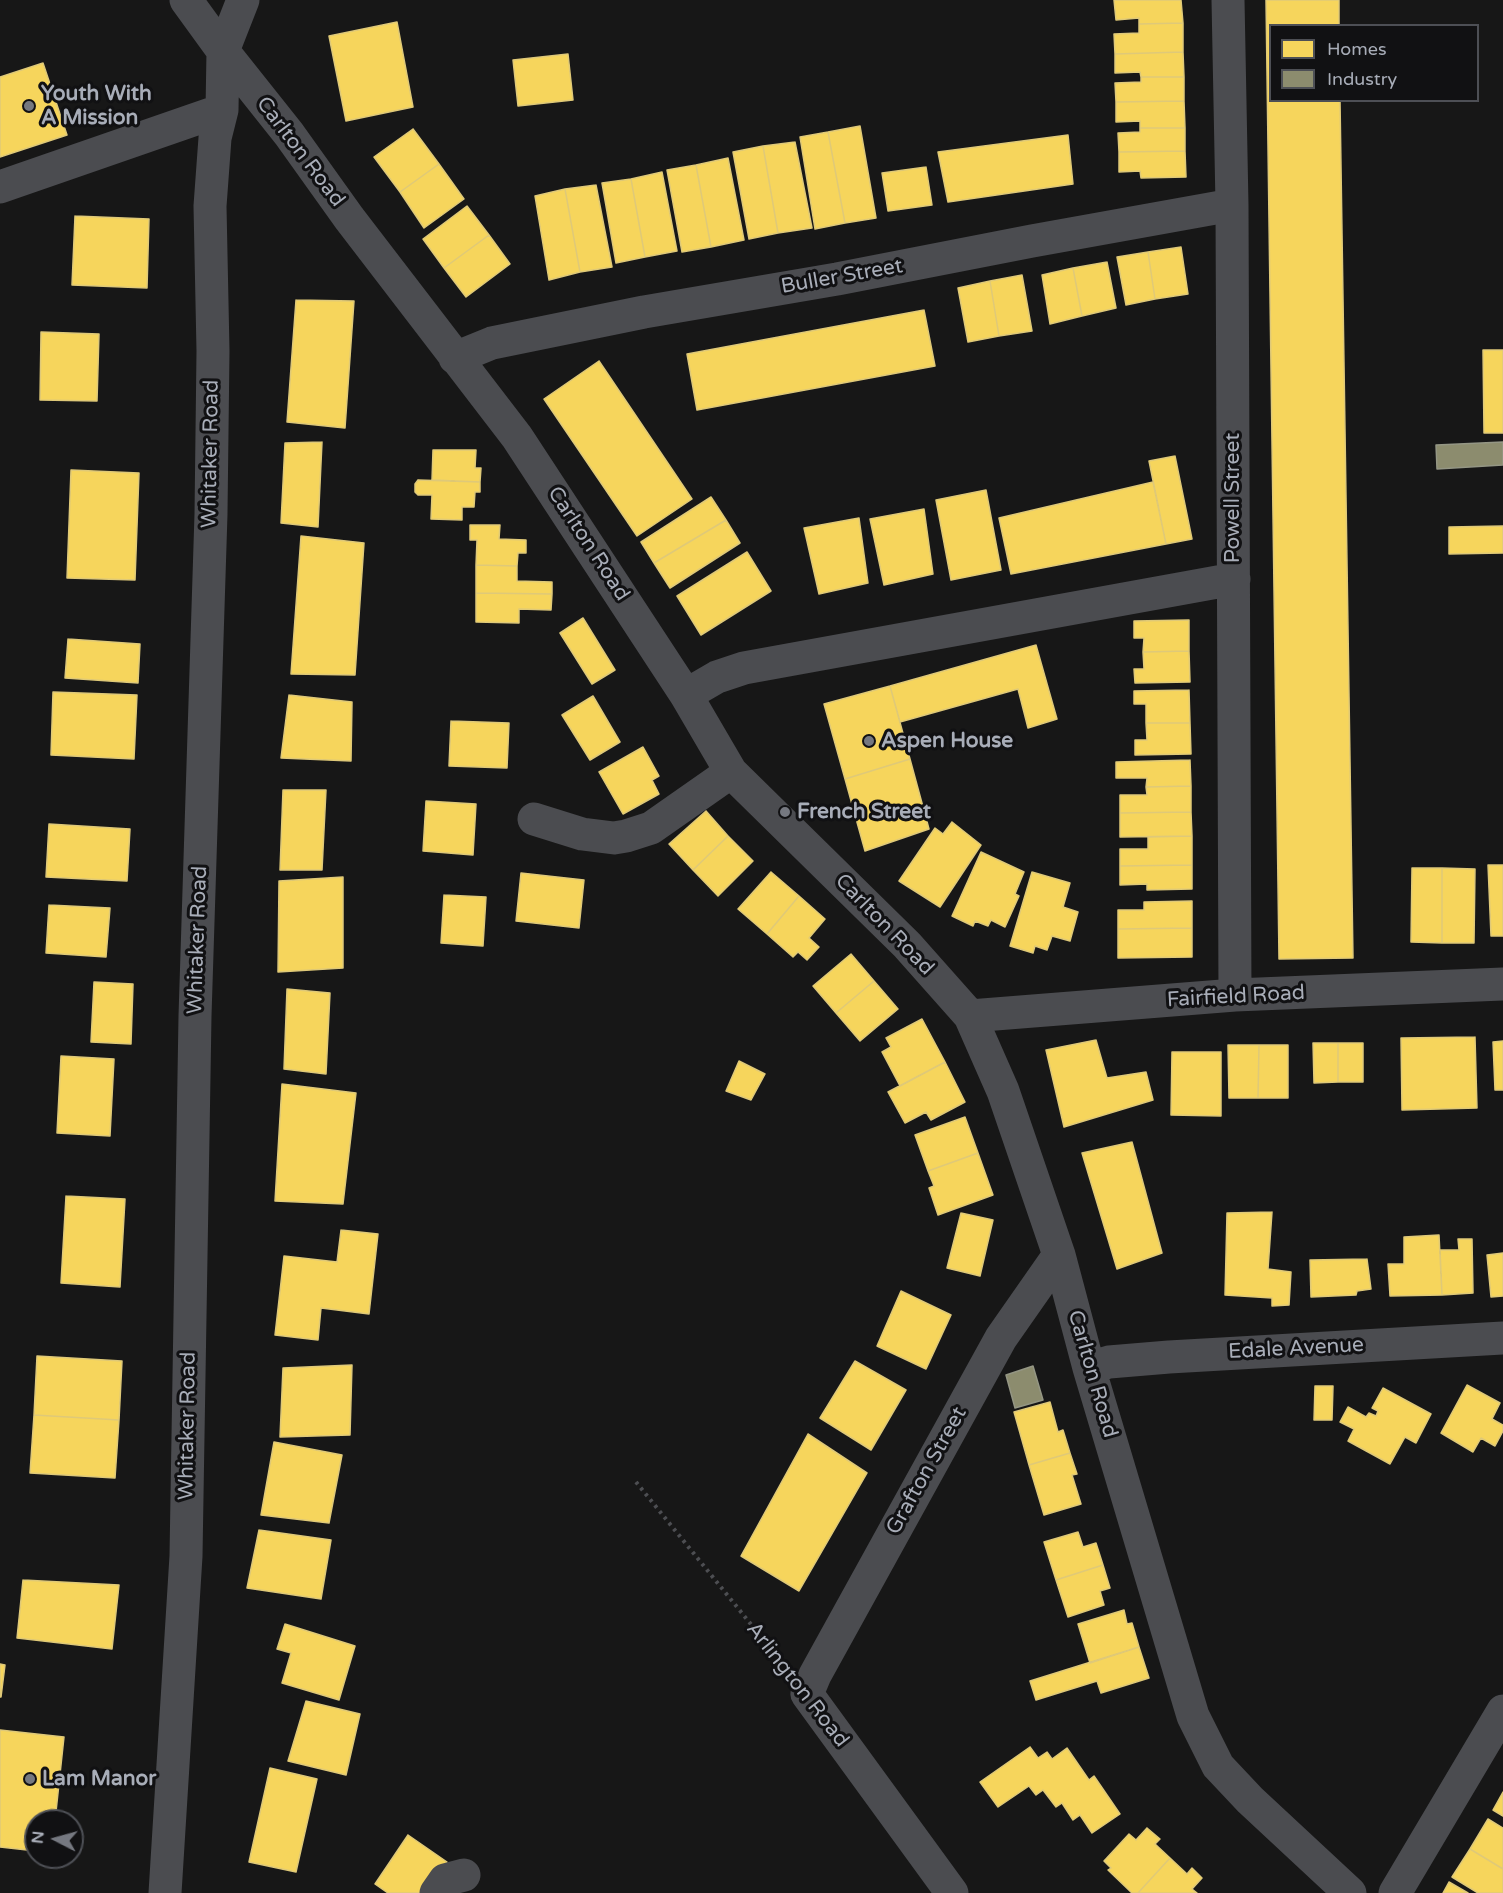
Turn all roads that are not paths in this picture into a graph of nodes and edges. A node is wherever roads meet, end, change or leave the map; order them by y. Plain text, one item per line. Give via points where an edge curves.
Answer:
1 (186, 0) edge
2 (243, 0) edge
3 (1228, 0) edge
4 (223, 51) junction
5 (222, 110) junction
6 (0, 187) edge
7 (1232, 205) junction
8 (455, 358) junction
9 (1234, 579) junction
10 (686, 695) junction
11 (731, 772) junction
12 (534, 819) dead end
13 (1503, 984) edge
14 (1235, 996) junction
15 (970, 1016) junction
16 (1059, 1255) junction
17 (1503, 1338) edge
18 (1089, 1368) junction
19 (807, 1694) joint
20 (1503, 1711) edge
21 (464, 1875) dead end
22 (947, 1891) edge
23 (165, 1893) edge
24 (435, 1893) edge
25 (1350, 1893) edge
26 (1395, 1893) edge

1 - 4 street
2 - 4 street
3 - 7 street, Powell Street
4 - 5 street, Whitaker Road
4 - 8 street, Carlton Road
5 - 6 street
5 - 23 street, Whitaker Road via 215,138 210,206 211,514 195,1016 186,1556
7 - 8 street, Buller Street via 644,312 492,343
7 - 9 street, Powell Street
8 - 10 street, Carlton Road via 517,437
9 - 10 street via 744,668 717,677
9 - 14 street, Powell Street
10 - 11 street, Carlton Road
11 - 12 street via 651,828 626,836 582,834
11 - 15 street, Carlton Road via 907,945
13 - 14 street, Fairfield Road
14 - 15 street, Fairfield Road
15 - 16 street, Carlton Road via 1003,1092
16 - 18 street, Carlton Road
16 - 19 street, Grafton Street via 1000,1338
17 - 18 street, Edale Avenue via 1169,1357 1109,1362
18 - 25 street, Carlton Road via 1193,1716 1218,1766
19 - 22 street, Arlington Road
20 - 26 street
21 - 24 street via 445,1880

